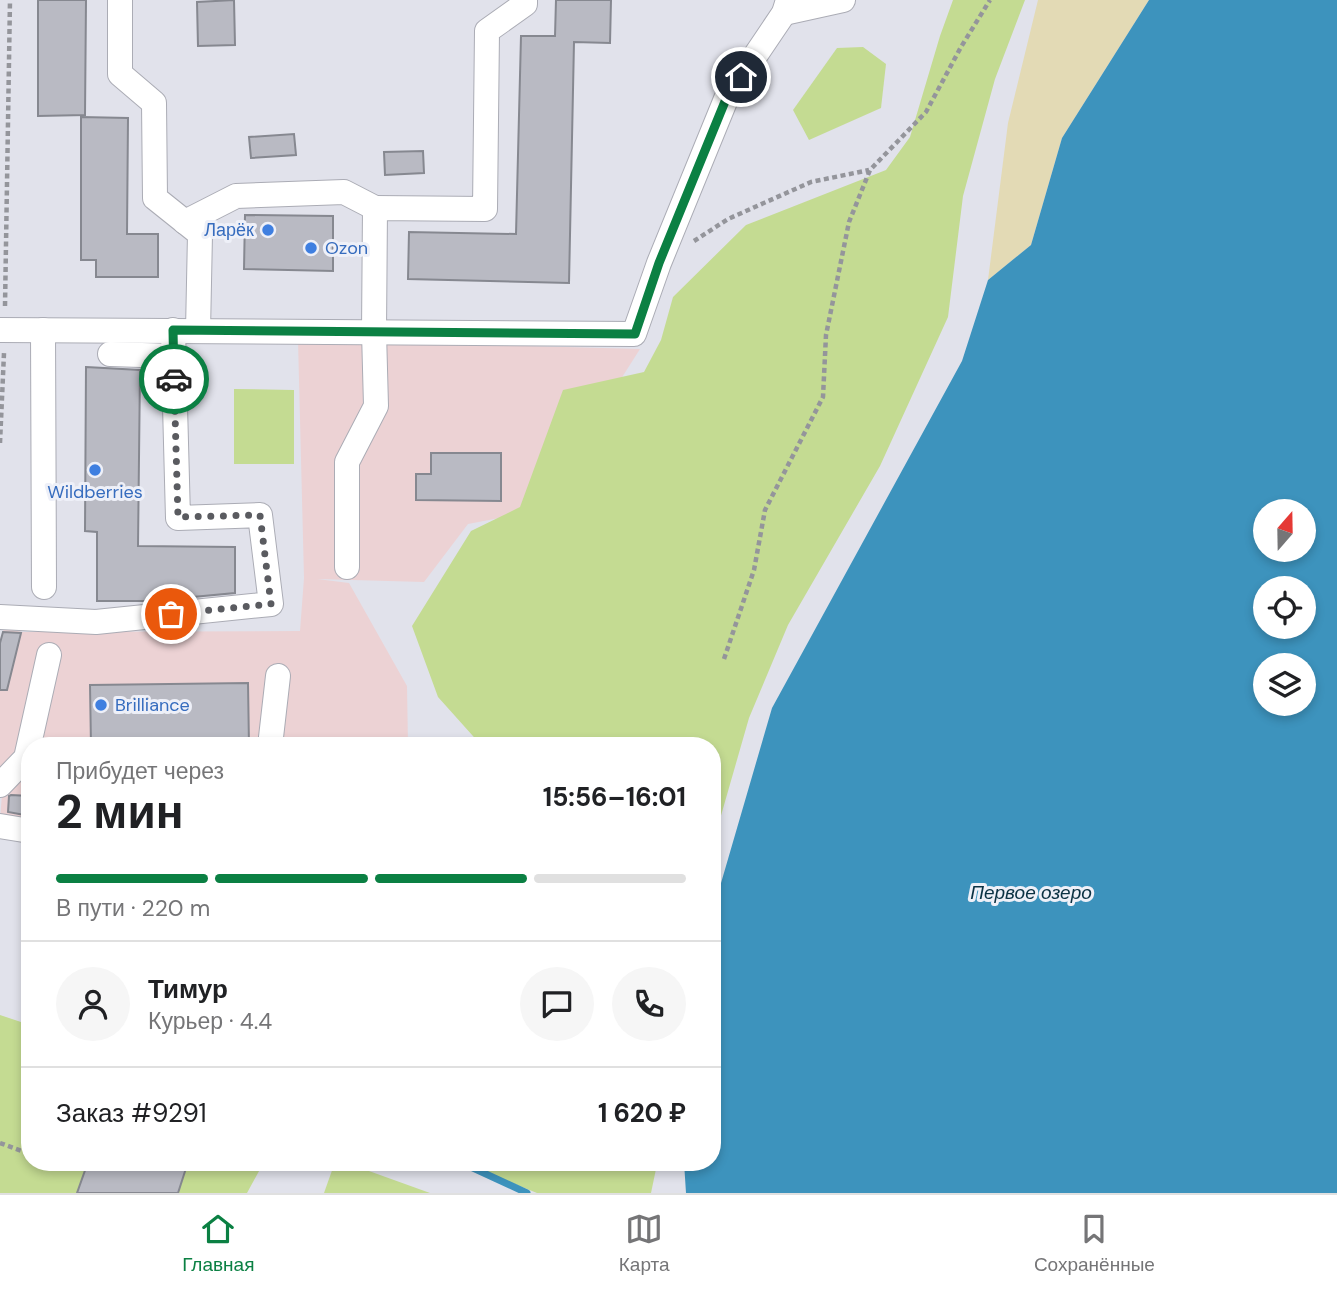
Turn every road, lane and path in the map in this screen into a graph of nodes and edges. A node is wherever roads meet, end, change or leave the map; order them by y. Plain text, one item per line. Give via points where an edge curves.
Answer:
1 (10, 0) edge
2 (120, 0) edge
3 (525, 0) edge
4 (843, 0) edge
5 (990, 0) edge
6 (786, 7) edge
7 (870, 170) junction
8 (375, 208) junction
9 (185, 222) junction
10 (694, 241) dead end
11 (2, 330) edge
12 (43, 330) junction
13 (173, 330) junction
14 (198, 331) junction
15 (374, 332) junction
16 (110, 354) dead end
17 (173, 356) junction
18 (0, 443) edge
19 (347, 567) dead end
20 (44, 587) dead end
21 (0, 617) edge
22 (49, 656) dead end
23 (724, 659) dead end
24 (278, 676) dead end
25 (31, 737) edge
26 (272, 737) edge
27 (21, 763) edge
28 (0, 785) edge
29 (0, 826) edge
30 (21, 830) edge
31 (0, 1143) edge
32 (21, 1151) edge

1 - 11 path
2 - 9 lane via 120,74 154,103 155,198
3 - 8 lane via 487,31 485,209
4 - 6 lane
5 - 7 path via 926,112
6 - 15 lane via 726,99 635,334
7 - 10 path via 811,181 728,219
7 - 23 path via 849,222 826,335 823,397 765,510 754,570
8 - 9 lane via 344,192 236,196
8 - 15 lane
9 - 14 lane via 200,234
11 - 12 lane
11 - 18 path
12 - 13 lane
12 - 20 lane
13 - 14 lane
13 - 17 lane
14 - 15 lane
15 - 19 lane via 376,406 347,462
16 - 17 lane
17 - 21 lane via 178,517 260,515 271,604 96,622
22 - 25 lane
24 - 26 lane
27 - 28 lane
29 - 30 lane
31 - 32 path

